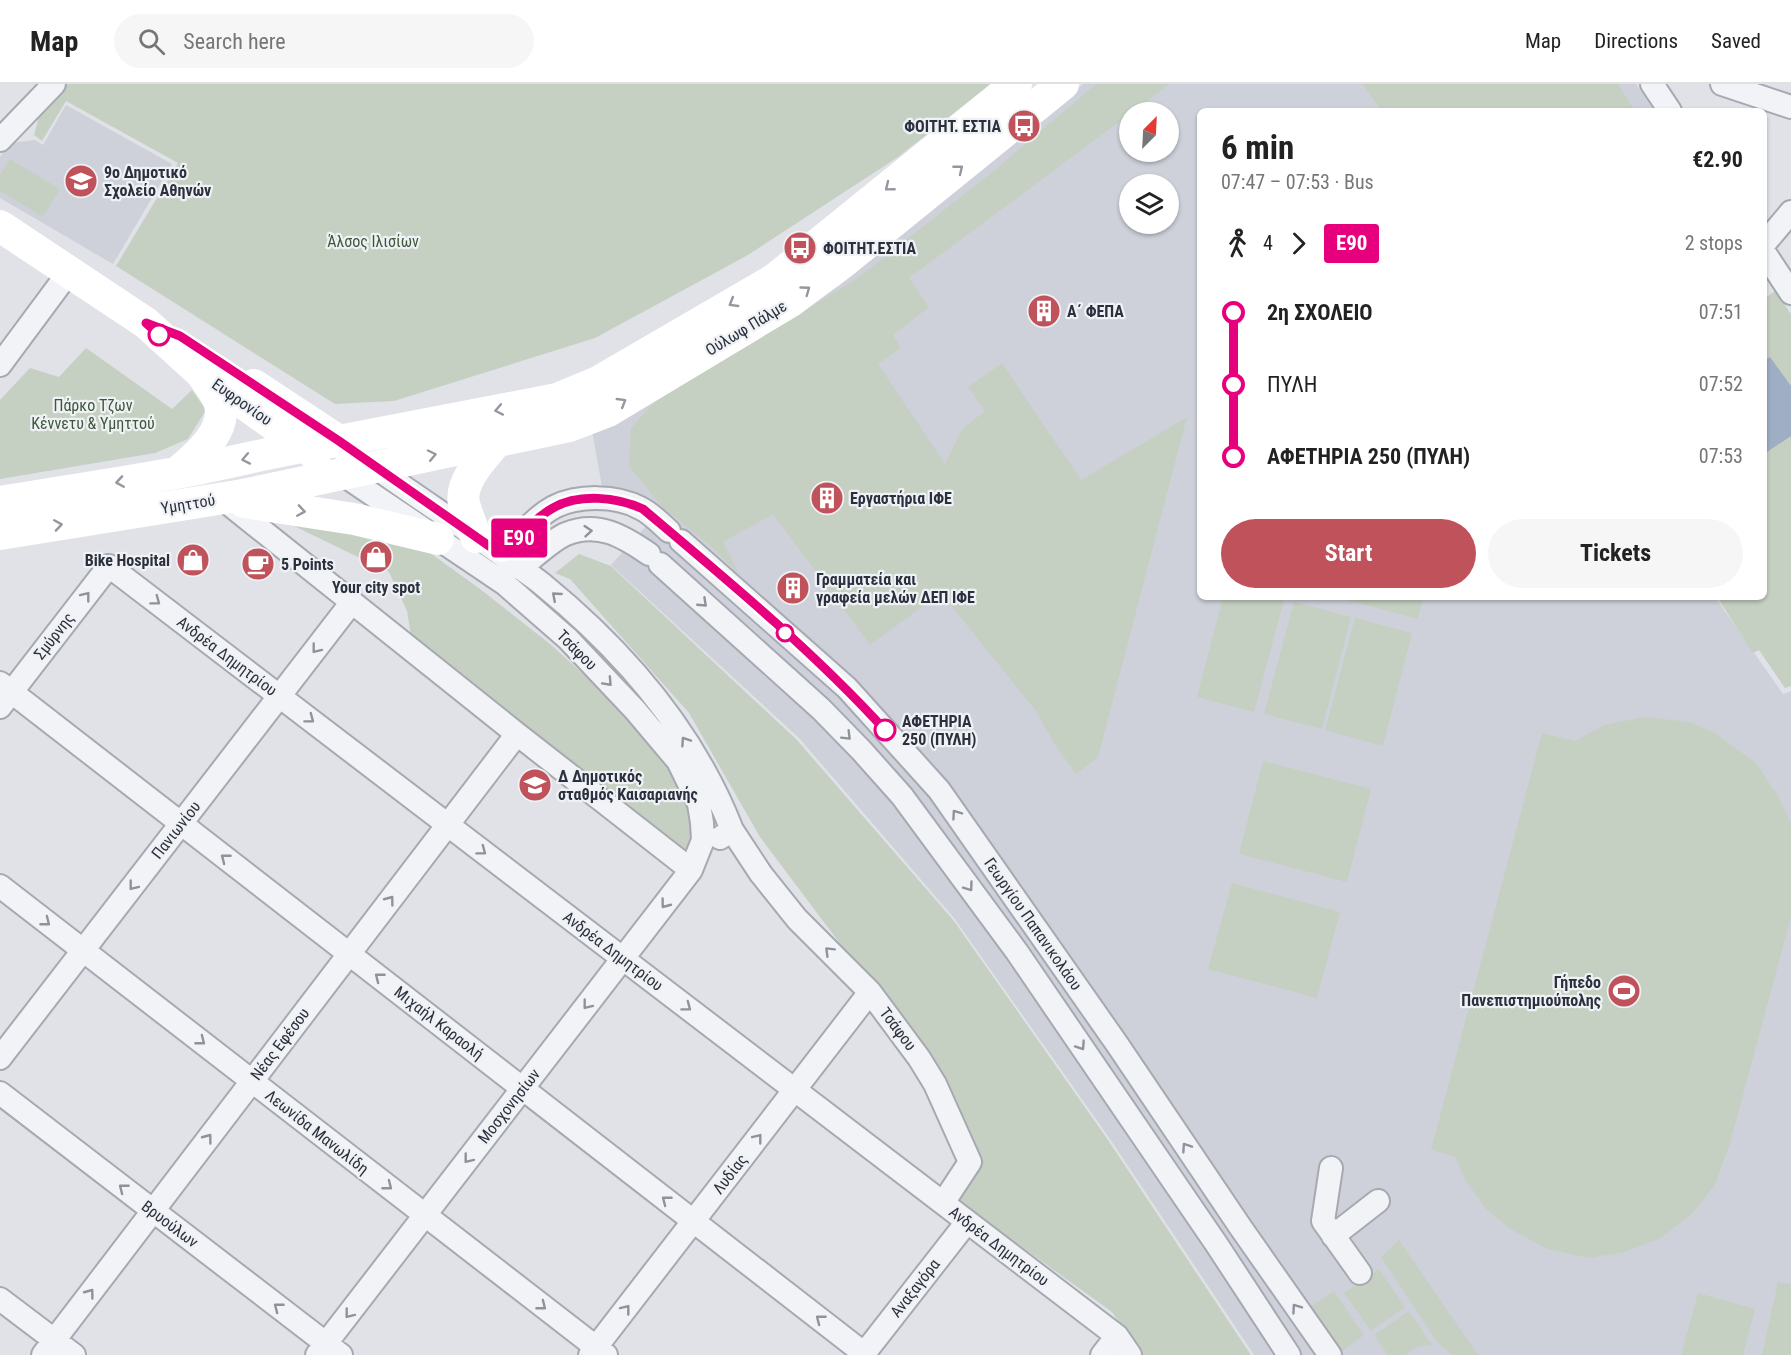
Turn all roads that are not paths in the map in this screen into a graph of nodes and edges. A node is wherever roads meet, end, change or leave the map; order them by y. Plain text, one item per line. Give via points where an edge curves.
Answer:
1 (1016, 84) edge
2 (1063, 84) edge
3 (1652, 84) edge
4 (1722, 84) edge
5 (43, 89) edge
6 (1791, 107) edge
7 (1668, 108) edge
8 (0, 140) edge
9 (1791, 212) edge
10 (0, 226) edge
11 (1767, 240) edge
12 (1767, 257) edge
13 (69, 272) junction
14 (1791, 293) edge
15 (146, 323) junction
16 (0, 365) edge
17 (201, 373) junction
18 (339, 441) junction
19 (497, 441) junction
20 (303, 446) junction
21 (375, 467) junction
22 (178, 472) junction
23 (342, 474) junction
24 (222, 499) junction
25 (0, 502) edge
26 (0, 534) edge
27 (476, 537) junction
28 (438, 539) junction
29 (502, 555) junction
30 (109, 566) joint
31 (520, 568) junction
32 (351, 602) junction
33 (4, 694) edge
34 (279, 696) junction
35 (517, 734) junction
36 (181, 823) junction
37 (448, 824) junction
38 (732, 830) junction
39 (694, 863) junction
40 (0, 886) edge
41 (83, 951) junction
42 (349, 954) junction
43 (623, 959) junction
44 (870, 992) junction
45 (0, 1058) edge
46 (252, 1081) junction
47 (523, 1088) junction
48 (795, 1090) junction
49 (0, 1093) edge
50 (1330, 1168) dead end
51 (1378, 1201) dead end
52 (943, 1203) junction
53 (153, 1210) junction
54 (425, 1215) junction
55 (693, 1221) junction
56 (967, 1222) junction
57 (1326, 1232) junction
58 (1360, 1273) dead end
59 (0, 1299) edge
60 (1117, 1336) junction
61 (48, 1347) edge
62 (328, 1351) edge
63 (597, 1352) edge
64 (865, 1354) edge
65 (74, 1355) edge
66 (1102, 1355) edge
67 (1130, 1355) edge
68 (1289, 1355) edge
69 (1330, 1355) edge

1 -> 18 main road, Ούλωφ Πάλμε via 775,279 598,382 557,399
19 -> 2 main road, Ούλωφ Πάλμε via 568,426 608,411 791,301
3 - 7 street
4 - 6 street
5 - 8 street
9 - 11 street
10 - 13 main road, Ευφρονίου
12 - 14 street
13 - 15 main road, Ευφρονίου
13 - 16 street
15 - 17 main road, Ευφρονίου
15 - 18 main road, Ευφρονίου via 180,336
17 - 20 main road, Ευφρονίου
17 - 22 main road via 219,402 220,417 200,454
18 - 20 main road, Υμηττού
18 - 21 main road, Ευφρονίου
21 -> 19 main road, Ούλωφ Πάλμε
19 - 27 main road via 466,487 464,502
20 -> 22 main road, Υμηττού
20 - 23 main road, Ευφρονίου
21 - 23 main road, Υμηττού
21 - 27 street, Τσάφου
22 -> 25 main road, Υμηττού
23 - 24 main road, Υμηττού
23 - 28 street, Τσάφου
26 -> 24 main road, Υμηττού
24 -> 28 main road via 354,519
24 - 32 street
27 - 29 street, Τσάφου
28 -> 39 street, Τσάφου via 505,584 568,639 678,761 699,804 702,823 703,840
29 - 31 street, Τσάφου
69 -> 29 street, Γεωργίου Παπανικολάου via 939,790 847,688 675,536 627,501 580,500 554,507
33 -> 30 street, Σμύρνης
30 -> 34 street, Ανδρέα Δημητρίου
38 -> 31 street, Τσάφου via 698,760 637,673 591,627
31 -> 68 street, Γεωργίου Παπανικολάου via 565,534 591,529 625,537 655,559 821,709 902,796 1017,952
32 -> 34 street, Πανιωνίου
32 - 35 street
33 - 36 street, Μιχαήλ Καραολή
34 - 36 street, Πανιωνίου
34 -> 37 street, Ανδρέα Δημητρίου
35 - 37 street, Νέας Εφέσου
35 - 39 street
36 -> 41 street, Πανιωνίου
42 -> 36 street, Μιχαήλ Καραολή
42 -> 37 street, Νέας Εφέσου
37 -> 43 street, Ανδρέα Δημητρίου
38 - 39 street
44 -> 38 street, Τσάφου via 797,919
39 -> 43 street, Μοσχονησίων
40 -> 41 street, Λεωνίδα Μανωλίδη
41 - 45 street, Πανιωνίου
41 -> 46 street, Λεωνίδα Μανωλίδη
42 - 46 street, Νέας Εφέσου
47 -> 42 street, Μιχαήλ Καραολή
43 -> 47 street, Μοσχονησίων
43 -> 48 street, Ανδρέα Δημητρίου
44 - 48 street, Λυδίας
44 - 52 street, Τσάφου via 935,1084 970,1162
53 -> 46 street, Νέας Εφέσου
46 -> 54 street, Λεωνίδα Μανωλίδη
47 -> 54 street, Μοσχονησίων
55 -> 47 street, Μιχαήλ Καραολή
48 - 52 street, Ανδρέα Δημητρίου
55 -> 48 street, Λυδίας
53 -> 49 street, Βρυούλων
50 - 57 street via 1323,1221
51 - 57 street
52 - 56 street, Ανδρέα Δημητρίου
61 -> 53 street, Νέας Εφέσου
62 -> 53 street, Βρυούλων
54 -> 62 street, Μοσχονησίων
54 -> 63 street, Λεωνίδα Μανωλίδη
63 -> 55 street, Λυδίας
64 -> 55 street, Μιχαήλ Καραολή
56 - 60 street, Ανδρέα Δημητρίου
56 - 64 street, Αναξαγόρα
57 - 58 street
59 - 61 street
60 - 66 street
60 - 67 street
61 - 65 street

